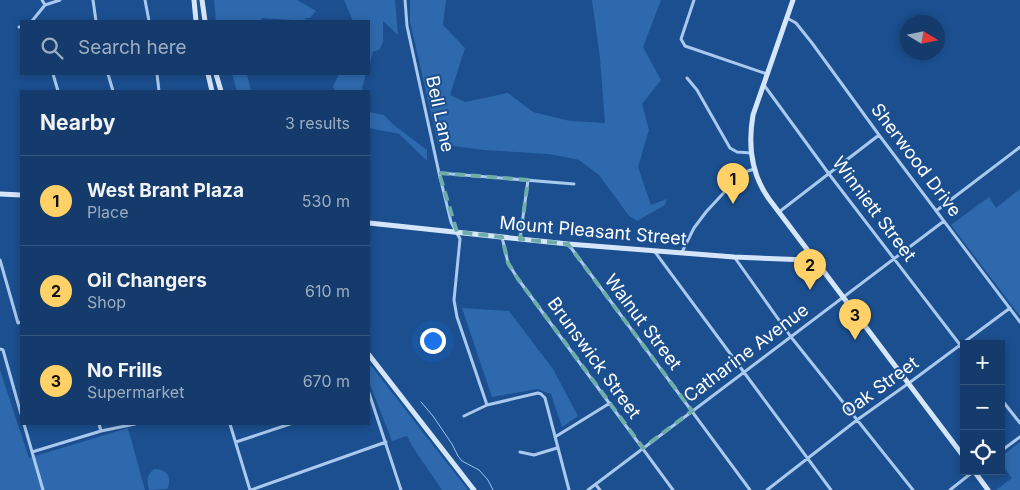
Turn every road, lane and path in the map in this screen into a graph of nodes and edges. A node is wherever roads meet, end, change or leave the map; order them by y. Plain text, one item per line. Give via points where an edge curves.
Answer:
1 (42, 0) edge
2 (60, 0) edge
3 (93, 0) edge
4 (145, 0) edge
5 (194, 0) edge
6 (202, 0) edge
7 (406, 0) edge
8 (694, 0) edge
9 (793, 0) edge
10 (45, 6) junction
11 (787, 18) junction
12 (33, 20) edge
13 (96, 20) edge
14 (148, 20) edge
15 (196, 20) edge
16 (205, 20) edge
17 (767, 74) junction
18 (53, 75) edge
19 (108, 75) edge
20 (156, 75) edge
21 (208, 75) edge
22 (216, 75) edge
23 (687, 78) dead end
24 (763, 84) junction
25 (58, 90) edge
26 (114, 90) edge
27 (159, 90) edge
28 (212, 90) edge
29 (221, 90) edge
30 (879, 135) junction
31 (1020, 147) edge
32 (751, 152) junction
33 (754, 169) junction
34 (440, 173) junction
35 (830, 174) junction
36 (528, 180) junction
37 (574, 184) dead end
38 (0, 194) edge
39 (20, 195) edge
40 (936, 211) junction
41 (779, 212) junction
42 (944, 221) junction
43 (370, 223) edge
44 (457, 232) junction
45 (502, 237) junction
46 (520, 239) junction
47 (568, 244) junction
48 (654, 251) junction
49 (681, 253) junction
50 (734, 257) junction
51 (814, 258) junction
52 (0, 260) edge
53 (895, 260) junction
54 (844, 297) junction
55 (1010, 308) junction
56 (19, 322) edge
57 (1020, 322) edge
58 (791, 337) junction
59 (967, 340) edge
60 (960, 345) joint
61 (0, 349) edge
62 (370, 356) edge
63 (743, 374) junction
64 (909, 383) junction
65 (370, 398) edge
66 (610, 403) junction
67 (1005, 404) edge
68 (486, 405) junction
69 (20, 410) edge
70 (692, 411) junction
71 (464, 416) dead end
72 (857, 420) junction
73 (1020, 423) edge
74 (24, 425) edge
75 (99, 425) edge
76 (130, 425) edge
77 (230, 425) edge
78 (287, 425) edge
79 (101, 431) junction
80 (1020, 437) edge
81 (555, 438) junction
82 (236, 442) junction
83 (386, 442) junction
84 (557, 448) junction
85 (643, 448) junction
86 (1005, 448) edge
87 (32, 452) junction
88 (520, 452) dead end
89 (960, 452) edge
90 (808, 460) junction
91 (969, 475) edge
92 (977, 475) edge
93 (596, 485) junction
94 (43, 490) edge
95 (250, 490) edge
96 (401, 490) edge
97 (474, 490) edge
98 (569, 490) edge
99 (588, 490) edge
100 (600, 490) edge
101 (673, 490) edge
102 (750, 490) edge
103 (767, 490) edge
104 (831, 490) edge
105 (912, 490) edge
106 (950, 490) edge
107 (988, 490) edge

1 - 10 street
2 - 10 street
3 - 13 street
4 - 14 street
5 - 15 main road
6 - 16 main road
7 - 34 street, Bell Lane via 407,26
8 - 17 street via 681,39 685,46
9 - 11 main road
10 - 12 street
11 - 17 main road
11 - 30 street, Sherwood Drive via 796,23 812,43
17 - 24 main road
18 - 25 street
19 - 26 street
20 - 27 street
21 - 28 main road
22 - 29 main road
23 - 32 street via 730,148 737,152
24 - 32 main road via 751,126
24 - 35 street, Winniett Street
30 - 35 street
30 - 40 street, Sherwood Drive
31 - 40 street
32 - 33 main road
33 - 41 main road via 766,195
33 - 49 street via 740,176 706,212
34 - 36 street
34 - 44 street, Bell Lane
35 - 41 street
35 - 53 street, Winniett Street
36 - 37 street
36 - 46 street
38 - 39 main road
40 - 42 street, Sherwood Drive
41 - 51 main road
42 - 53 street, Catharine Avenue
42 - 55 street, Sherwood Drive
43 - 44 main road, Mount Pleasant Street
44 - 45 main road, Mount Pleasant Street
44 - 68 street, Bell Lane via 460,239 454,300
45 - 46 main road, Mount Pleasant Street
45 - 66 street, Brunswick Street via 508,263 518,279
46 - 47 main road, Mount Pleasant Street
47 - 48 main road, Mount Pleasant Street
47 - 70 street, Walnut Street
48 - 49 main road, Mount Pleasant Street
48 - 63 street
49 - 50 main road, Mount Pleasant Street
50 - 51 main road, Mount Pleasant Street
50 - 58 street
51 - 54 main road
52 - 56 street
53 - 54 street, Catharine Avenue
53 - 60 street, Winniett Street
54 - 58 street, Catharine Avenue
54 - 64 main road
55 - 57 street, Sherwood Drive
55 - 59 street, Oak Street
58 - 63 street, Catharine Avenue
58 - 72 street
60 - 64 street, Oak Street
61 - 69 street via 3,350
62 - 97 main road
63 - 70 street, Catharine Avenue
63 - 90 street
64 - 72 street, Oak Street
64 - 89 main road
65 - 83 street
66 - 81 street
66 - 85 street, Brunswick Street
67 - 73 street
68 - 71 street
68 - 81 street via 542,394
70 - 85 street, Catharine Avenue
70 - 102 street, Walnut Street
72 - 90 street, Oak Street
72 - 105 street
74 - 87 street
75 - 79 street
76 - 79 street
77 - 82 street
78 - 82 street
79 - 87 street
80 - 86 street
81 - 84 street
82 - 95 street
83 - 95 street
83 - 96 street
84 - 88 street via 534,455
84 - 98 street
85 - 93 street, Catharine Avenue
85 - 101 street, Brunswick Street
87 - 94 street
90 - 103 street, Oak Street
90 - 104 street
91 - 106 street
92 - 107 main road
93 - 99 street, Catharine Avenue
93 - 100 street

